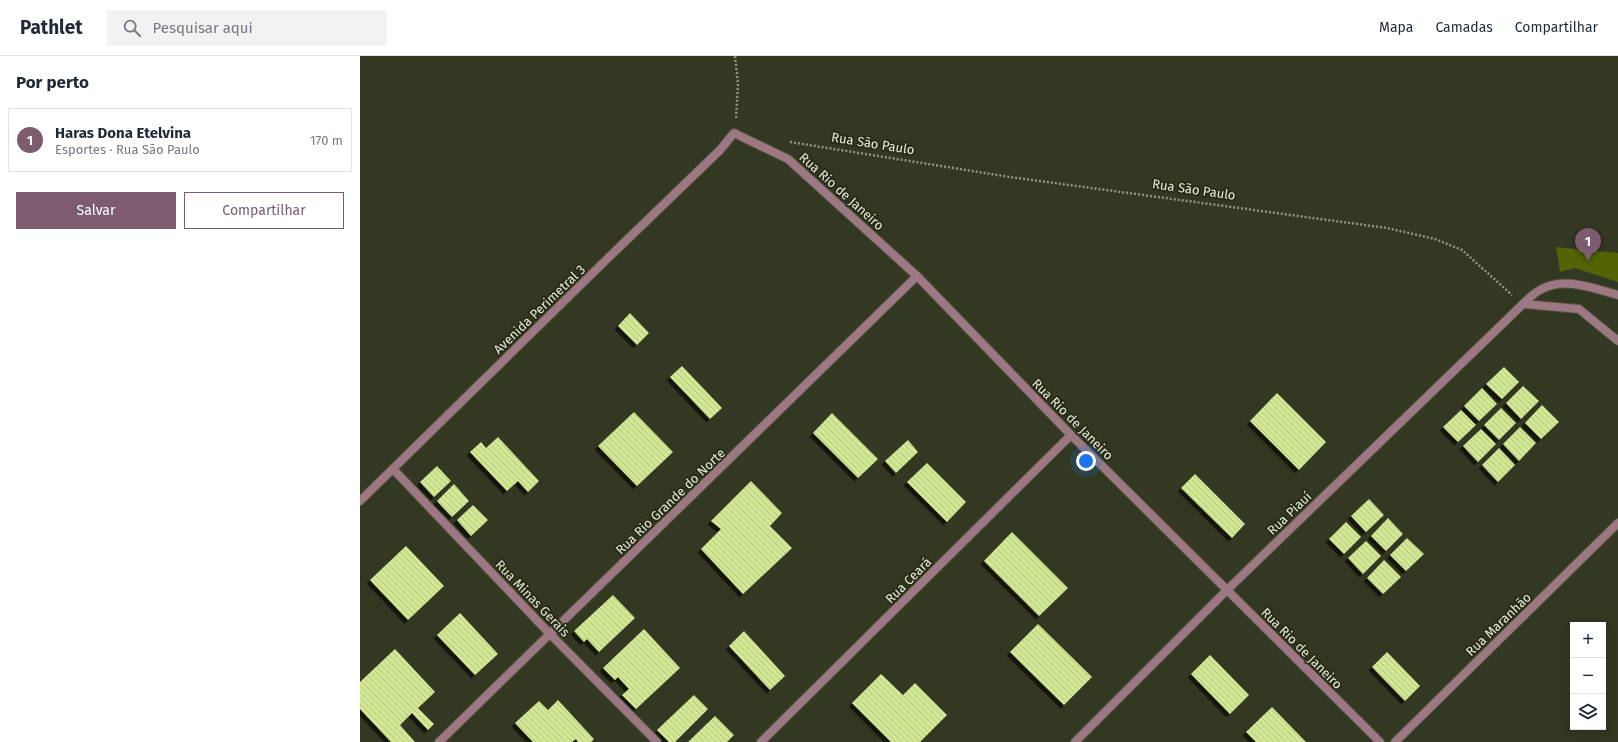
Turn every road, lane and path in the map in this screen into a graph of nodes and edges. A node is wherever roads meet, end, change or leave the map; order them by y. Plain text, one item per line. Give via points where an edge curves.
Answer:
1 (736, 56) edge
2 (734, 133) junction
3 (788, 142) dead end
4 (917, 276) junction
5 (1618, 295) edge
6 (1523, 304) junction
7 (1618, 341) edge
8 (1071, 434) junction
9 (393, 469) junction
10 (360, 501) edge
11 (1618, 523) edge
12 (1227, 590) junction
13 (550, 634) junction
14 (440, 742) edge
15 (657, 742) edge
16 (761, 742) edge
17 (1075, 742) edge
18 (1380, 742) edge
19 (1395, 742) edge

1 - 2 path via 738,109
2 - 4 street, Rua Rio de Janeiro via 788,159
2 - 9 street, Avenida Perimetral 3 via 720,150
3 - 6 path, Rua São Paulo via 1010,177 1388,228 1435,239 1462,250
4 - 8 street, Rua Rio de Janeiro
4 - 13 street, Rua Rio Grande do Norte
5 - 6 street, Rua Piauí via 1564,283 1540,290
6 - 7 street via 1579,309
6 - 12 street, Rua Piauí
8 - 12 street, Rua Rio de Janeiro
8 - 16 street, Rua Ceará
9 - 10 street, Avenida Perimetral 3
9 - 13 street, Rua Minas Gerais
11 - 19 street, Rua Maranhão
12 - 17 street, Rua Piauí
12 - 18 street, Rua Rio de Janeiro
13 - 14 street, Rua Rio Grande do Norte
13 - 15 street, Rua Minas Gerais

